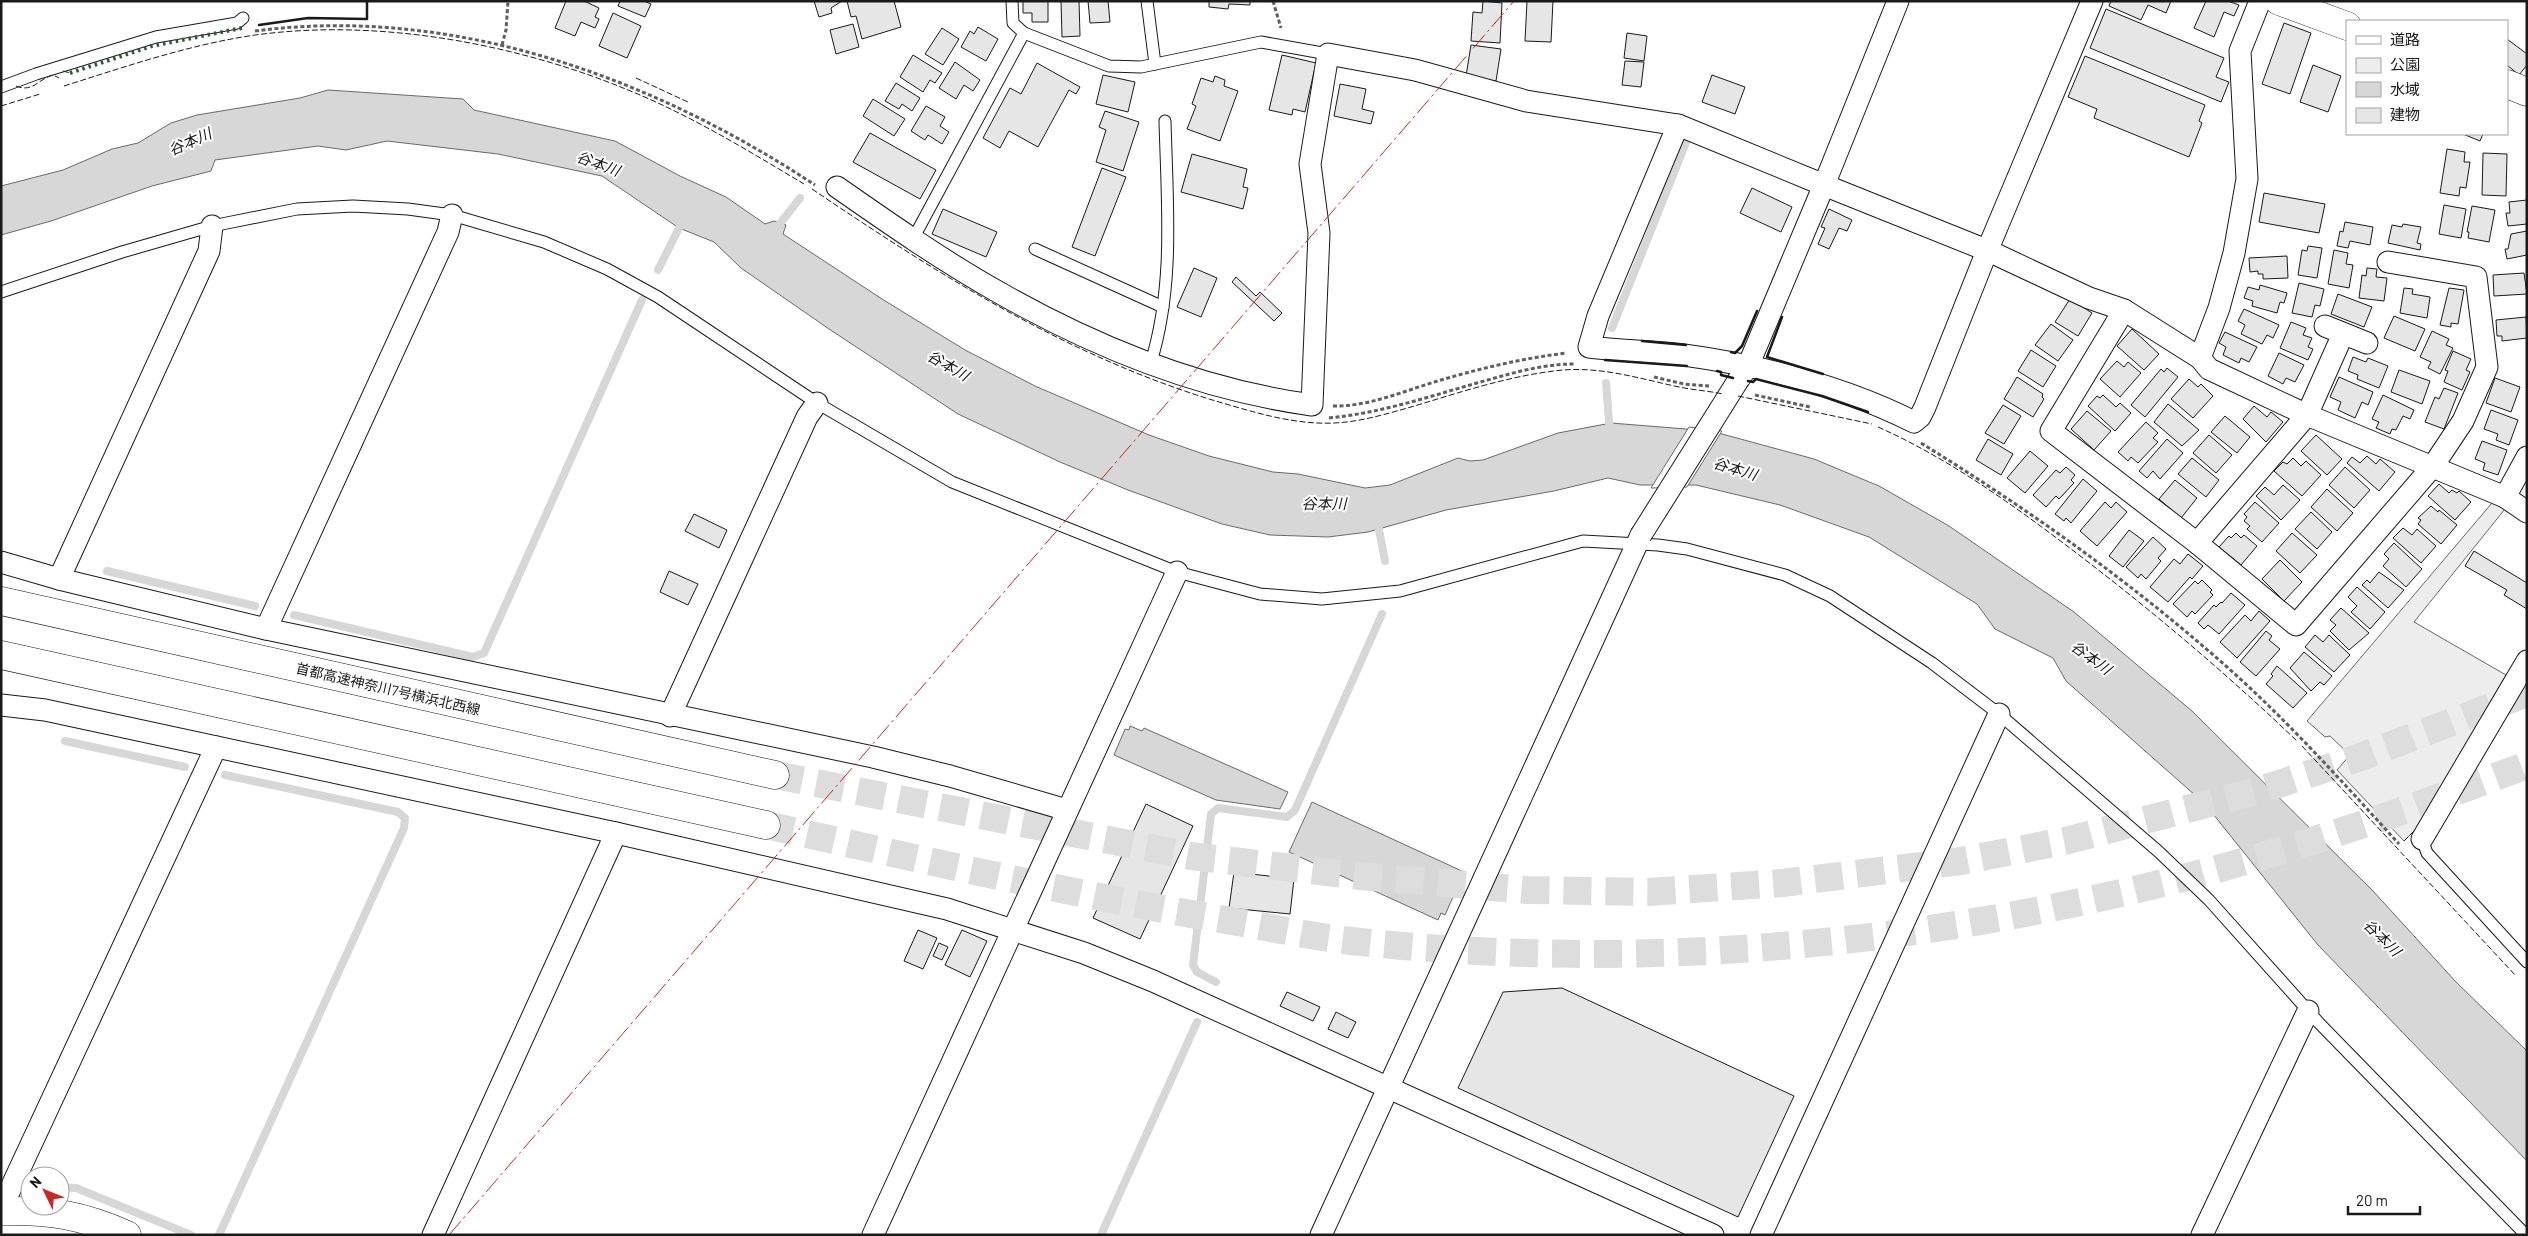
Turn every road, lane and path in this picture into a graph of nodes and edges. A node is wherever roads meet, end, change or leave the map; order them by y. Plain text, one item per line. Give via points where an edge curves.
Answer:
1 (508, 1) edge
2 (1012, 1) edge
3 (1147, 1) edge
4 (1273, 1) edge
5 (1898, 1) edge
6 (2092, 1) edge
7 (2260, 1) edge
8 (2279, 1) edge
9 (243, 18) dead end
10 (2346, 26) edge
11 (1024, 32) junction
12 (502, 45) dead end
13 (1288, 48) junction
14 (1328, 54) junction
15 (1155, 64) junction
16 (2508, 84) edge
17 (1, 87) edge
18 (2527, 92) edge
19 (1165, 121) dead end
20 (1678, 125) junction
21 (1824, 185) junction
22 (838, 188) dead end
23 (452, 215) junction
24 (212, 226) junction
25 (913, 239) junction
26 (1035, 249) dead end
27 (1987, 251) junction
28 (2388, 262) dead end
29 (1, 292) edge
30 (1163, 307) junction
31 (2124, 310) junction
32 (2367, 342) dead end
33 (1589, 347) junction
34 (2200, 358) junction
35 (1151, 362) junction
36 (1744, 372) junction
37 (817, 403) junction
38 (1312, 405) junction
39 (2307, 415) junction
40 (2527, 457) edge
41 (2433, 466) junction
42 (2505, 497) junction
43 (2527, 512) edge
44 (1640, 539) junction
45 (2197, 543) junction
46 (1, 562) edge
47 (1177, 572) junction
48 (59, 579) junction
49 (1, 601) edge
50 (266, 629) junction
51 (7, 656) edge
52 (2527, 661) edge
53 (1, 705) edge
54 (1999, 714) junction
55 (670, 716) junction
56 (216, 746) junction
57 (775, 775) tunnel mouth
58 (1067, 810) junction
59 (766, 825) tunnel mouth
60 (616, 833) junction
61 (2422, 840) joint
62 (1012, 930) junction
63 (2527, 962) edge
64 (2308, 1011) junction
65 (1388, 1086) junction
66 (1, 1210) edge
67 (127, 1235) edge
68 (433, 1235) edge
69 (873, 1235) edge
70 (1321, 1235) edge
71 (1712, 1235) edge
72 (1761, 1235) edge
73 (2202, 1235) edge
74 (2526, 1235) edge

1 - 12 path
2 - 11 lane via 1013,23
3 - 15 lane
4 - 13 path
5 - 21 street
6 - 27 street
7 - 34 street via 2240,51 2247,179 2234,253 2219,308
8 - 10 main road
9 - 17 lane via 237,22 156,37
11 - 15 lane via 1109,66
11 - 25 lane
13 - 14 lane
13 - 15 lane via 1261,42
14 - 20 street via 1414,70 1526,101
14 - 38 street via 1310,164 1319,233
16 - 18 main road
19 - 30 lane via 1168,250
20 - 21 street
20 - 33 street via 1598,316
21 - 27 street
21 - 36 street
22 - 25 street
23 - 24 lane via 353,206 297,209
23 - 37 lane via 544,242 607,269 658,297
23 - 50 street via 448,232
24 - 29 lane
24 - 48 street via 209,251
25 - 35 street via 1000,293 1076,331
26 - 30 lane
27 - 31 street via 2089,298
27 - 36 street via 1925,407 1914,422 1845,391
28 - 41 street via 2476,277 2487,367 2463,421
30 - 35 lane
31 - 34 street
31 - 45 street via 2051,431
32 - 39 street via 2334,330
33 - 36 street via 1683,355
33 - 38 path via 1526,358 1363,402 1340,406
34 - 39 street via 2209,369
35 - 38 street via 1196,380
36 - 44 street, bridge
37 - 47 lane via 952,482
37 - 55 street via 802,426
39 - 41 street
39 - 45 street
40 - 42 street
41 - 42 street
41 - 45 street via 2296,625
42 - 43 street
44 - 47 lane via 1583,541 1400,591 1322,599 1260,594
44 - 54 lane via 1785,575 1830,596 1932,664
44 - 65 street
46 - 48 street
47 - 58 street
48 - 50 street
49 - 57 main road, 首都高速神奈川7号横浜北西線
50 - 55 street
51 - 59 main road
52 - 61 street
53 - 56 street via 45,710
54 - 64 lane via 2160,852 2209,900
54 - 72 street
55 - 58 street via 873,757
56 - 60 street
56 - 66 street
58 - 62 street
60 - 62 street via 947,909
60 - 68 street
61 - 63 lane via 2427,853
62 - 65 street via 1084,953 1153,981
62 - 69 street
64 - 73 street
64 - 74 lane
65 - 70 street
65 - 71 street
66 - 67 main road via 65,1213

